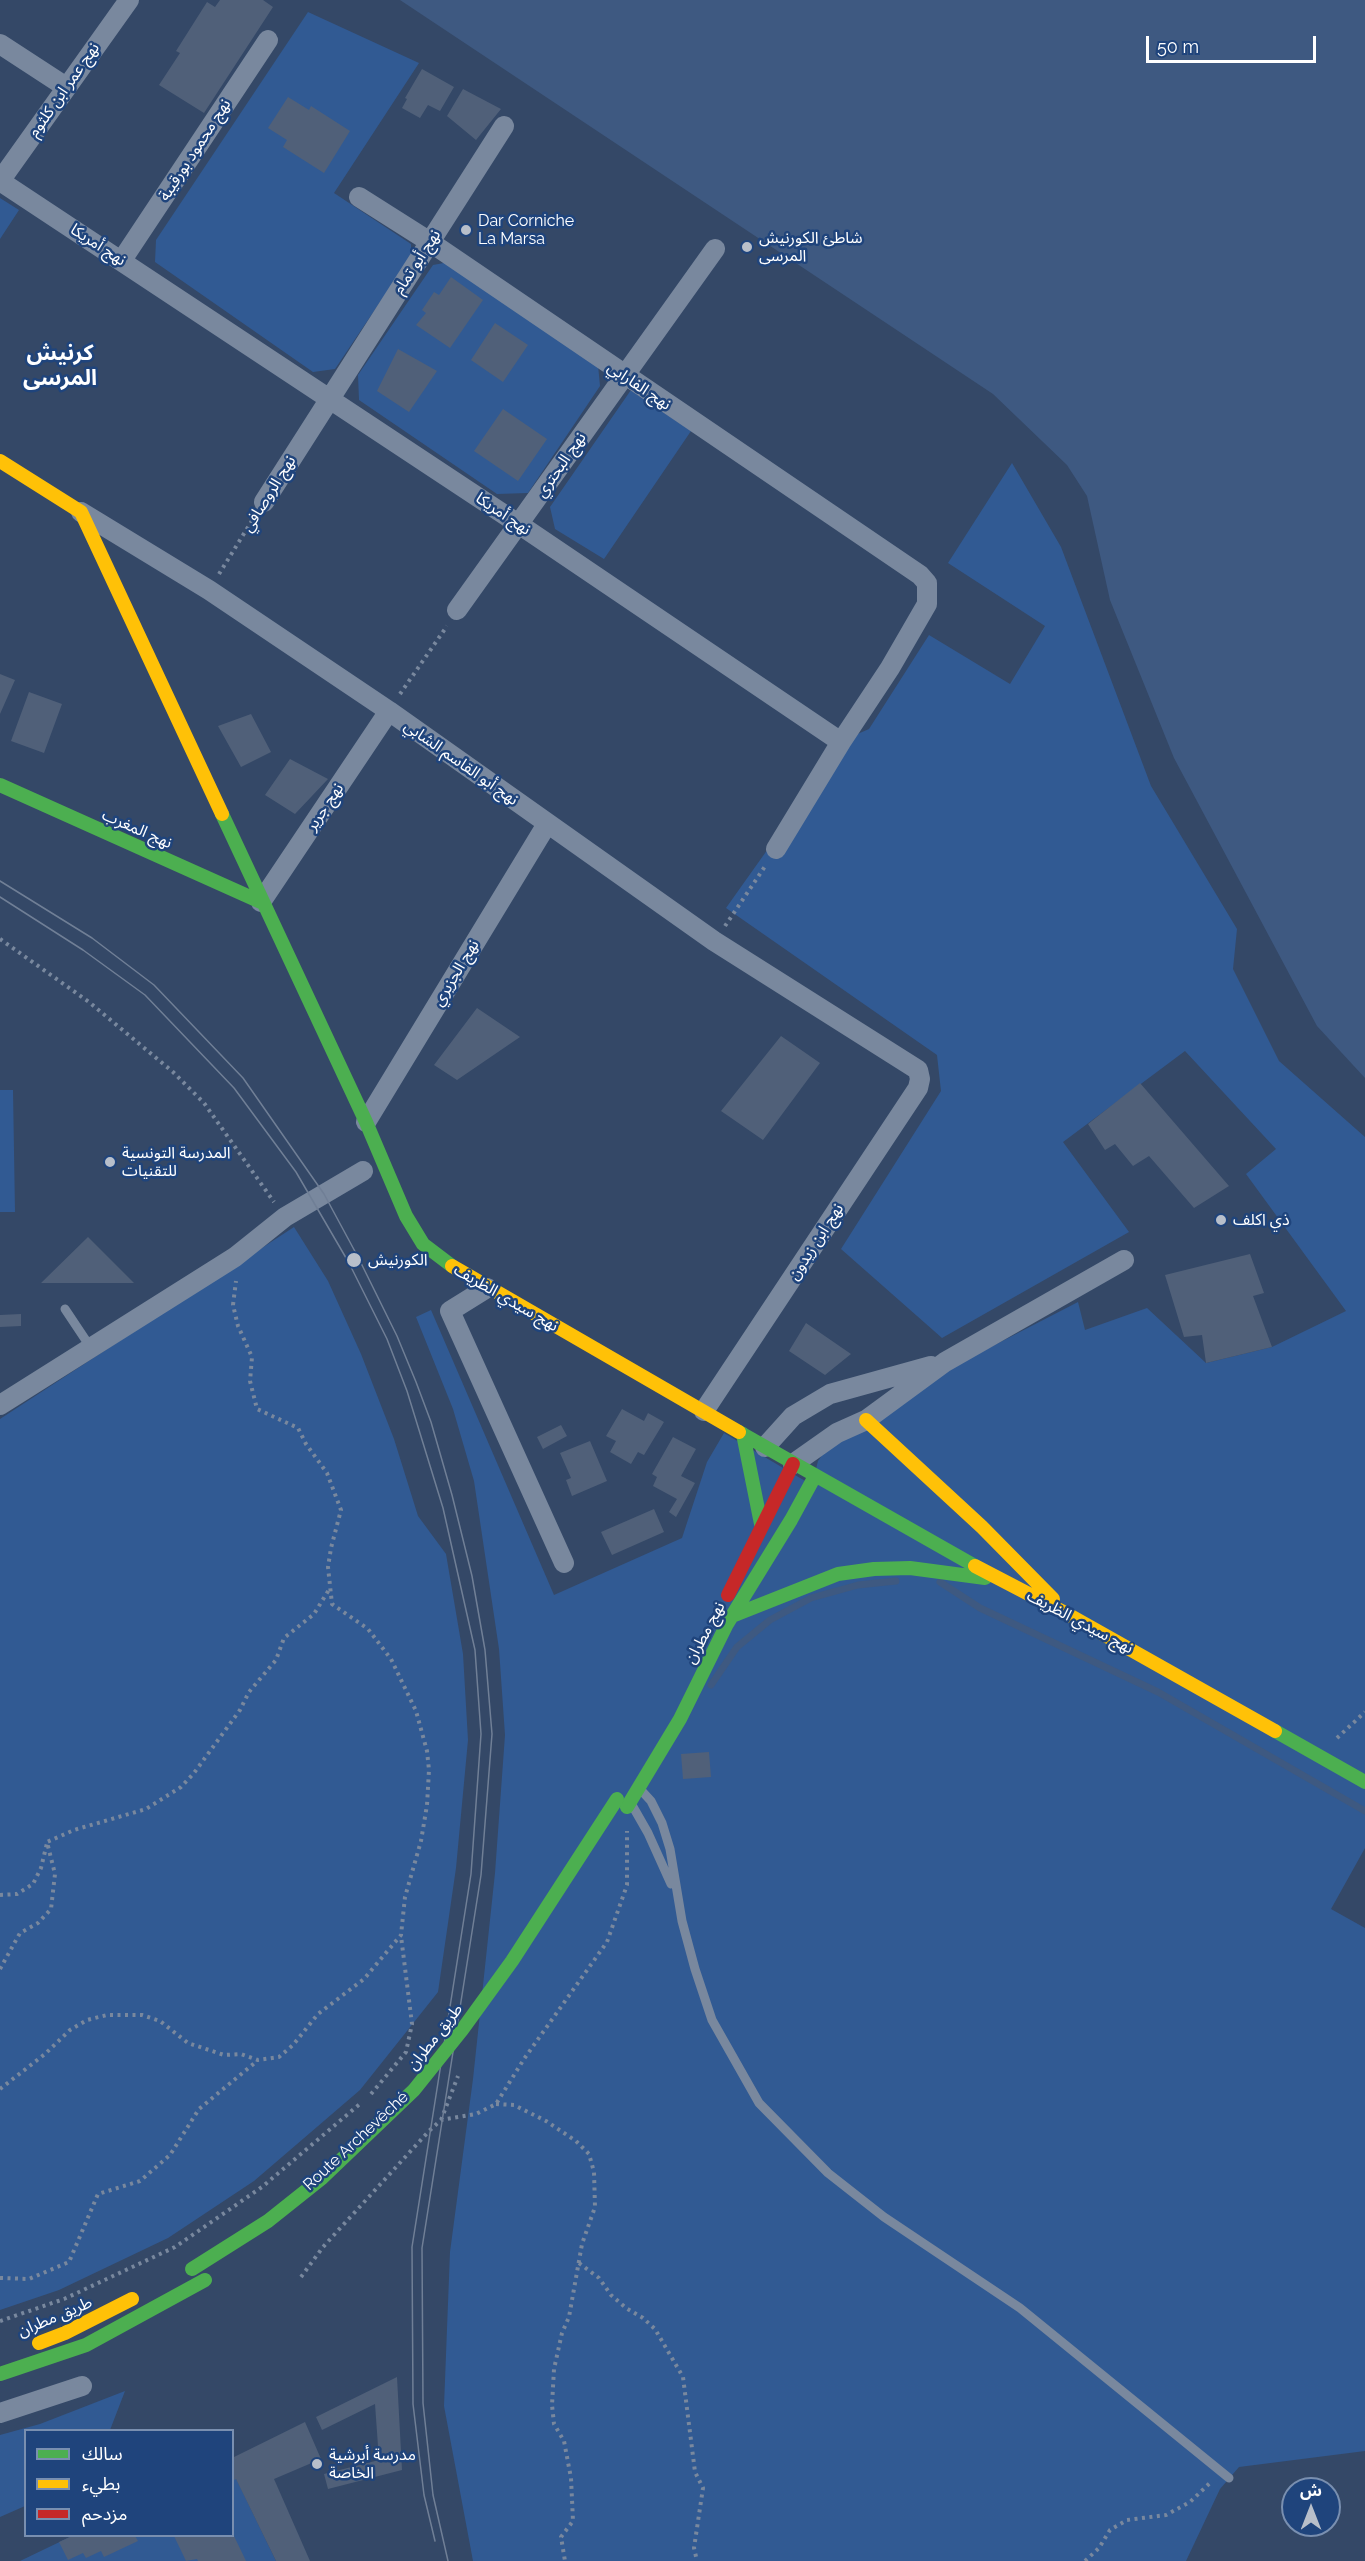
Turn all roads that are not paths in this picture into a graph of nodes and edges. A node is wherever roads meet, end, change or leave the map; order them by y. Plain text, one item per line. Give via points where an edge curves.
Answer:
1 (129, 0) edge
2 (268, 40) dead end
3 (0, 44) edge
4 (66, 87) junction
5 (504, 126) dead end
6 (0, 181) edge
7 (359, 197) dead end
8 (430, 242) junction
9 (715, 249) dead end
10 (122, 260) junction
11 (623, 375) junction
12 (328, 398) junction
13 (0, 461) edge
14 (264, 502) road end
15 (81, 512) junction
16 (520, 525) junction
17 (457, 610) road end
18 (388, 711) junction
19 (841, 742) junction
20 (0, 785) edge
21 (547, 824) junction
22 (776, 849) road end
23 (261, 902) junction
24 (918, 1070) joint
25 (366, 1122) junction
26 (363, 1171) dead end
27 (1124, 1260) dead end
28 (487, 1288) junction
29 (65, 1309) dead end
30 (91, 1348) junction
31 (945, 1362) junction
32 (0, 1406) edge
33 (705, 1411) junction
34 (866, 1420) junction
35 (743, 1434) junction
36 (765, 1448) junction
37 (793, 1464) junction
38 (815, 1476) junction
39 (761, 1524) junction
40 (564, 1563) dead end
41 (1000, 1580) junction
42 (1069, 1615) junction
43 (732, 1616) junction
44 (686, 1674) dead end
45 (646, 1748) dead end
46 (1365, 1782) edge
47 (627, 1794) junction
48 (677, 1897) junction
49 (515, 1981) dead end
50 (284, 2227) dead end
51 (264, 2240) dead end
52 (187, 2272) dead end
53 (210, 2277) dead end
54 (150, 2290) dead end
55 (25, 2348) dead end
56 (0, 2374) edge
57 (82, 2386) dead end
58 (0, 2413) edge
59 (1229, 2478) dead end

1 - 4 street, نهج عمر ابن كلثوم
2 - 10 street, نهج محمود بورقيبة
3 - 4 street
4 - 6 street, نهج عمر ابن كلثوم
5 - 8 street, نهج أبو تمام
6 - 10 street, نهج أمريكا
7 - 8 street, نهج الفارابي
8 - 11 street, نهج الفارابي
8 - 12 street, نهج أبو تمام
9 - 11 street, نهج البحتري
10 - 12 street, نهج أمريكا
11 - 16 street, نهج البحتري
11 - 19 street, نهج الفارابي via 927,583 927,604
12 - 14 street, نهج الروصافي
12 - 16 street, نهج أمريكا
13 - 15 street, نهج أبو القاسم الشابي
15 - 18 street, نهج أبو القاسم الشابي via 209,590
15 - 23 street, نهج سيدي الظريف
16 - 17 street, نهج البحتري
16 - 19 street, نهج أمريكا
18 - 21 street, نهج أبو القاسم الشابي
18 - 23 street, نهج جرير
19 - 22 street
20 - 23 street, نهج المغرب
21 - 24 street, نهج أبو القاسم الشابي via 714,942
21 - 25 street, نهج الجزيري
23 - 25 street, نهج سيدي الظريف
24 - 33 street, نهج ابن زيدون via 918,1088
25 - 28 street, نهج سيدي الظريف via 406,1216 423,1244
26 - 30 street via 285,1217 235,1257
27 - 31 street
28 - 33 street, نهج سيدي الظريف
28 - 40 street via 450,1311
29 - 30 lane
30 - 32 street
31 - 34 street
31 - 36 street via 830,1394 793,1416
33 - 35 street, نهج سيدي الظريف
34 - 37 street via 837,1433
34 - 42 street via 982,1527
35 - 36 street, نهج سيدي الظريف
35 - 39 street
36 - 37 street, نهج سيدي الظريف
37 - 38 street, نهج سيدي الظريف
37 - 39 street, نهج مطران
38 - 41 street, نهج سيدي الظريف
38 - 43 street, نهج مطران
39 - 44 street, نهج مطران
41 - 42 street, نهج سيدي الظريف
41 - 43 street via 910,1568 874,1569 838,1574
42 - 46 street, نهج سيدي الظريف
43 - 47 street, نهج مطران via 680,1719
45 - 47 street
47 - 48 lane
47 - 48 lane via 651,1800 670,1849
47 - 49 street via 588,1870
47 - 52 street, طريق مطران, bridge via 512,1961 414,2090 322,2178 268,2221
48 - 59 lane via 712,2020 759,2103 828,2173 884,2217 1020,2308
50 - 51 street
53 - 56 street via 86,2345
54 - 55 street, طريق مطران via 65,2333
57 - 58 street

